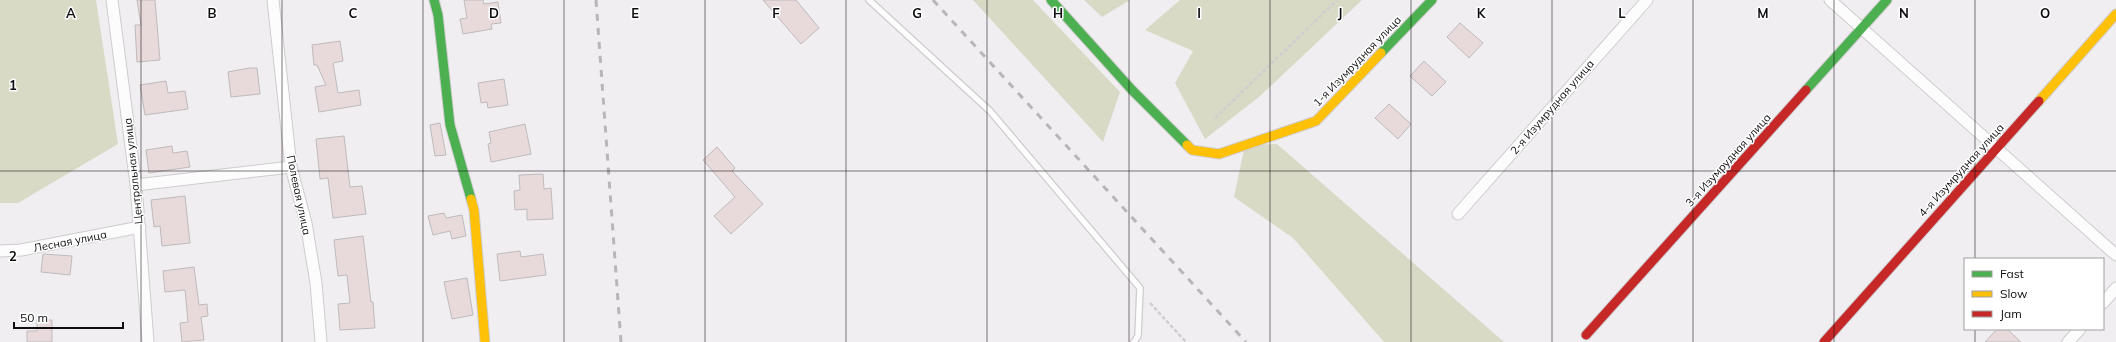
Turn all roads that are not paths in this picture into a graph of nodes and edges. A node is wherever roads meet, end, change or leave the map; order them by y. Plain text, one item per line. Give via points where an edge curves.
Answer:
1 (112, 0) edge
2 (273, 0) edge
3 (434, 0) edge
4 (869, 0) edge
5 (1051, 0) edge
6 (1432, 0) edge
7 (1647, 0) edge
8 (1830, 0) edge
9 (1887, 0) edge
10 (2116, 14) edge
11 (1862, 28) junction
12 (1996, 148) junction
13 (291, 167) junction
14 (136, 184) junction
15 (1458, 214) dead end
16 (140, 227) junction
17 (0, 251) edge
18 (2116, 255) edge
19 (2116, 288) edge
20 (2104, 302) edge
21 (2079, 330) edge
22 (1586, 335) dead end
23 (148, 342) edge
24 (321, 342) edge
25 (485, 342) edge
26 (1134, 342) edge
27 (1824, 342) edge
28 (2068, 342) edge

1 - 14 street, Центральная улица
2 - 13 street, Полевая улица
3 - 25 street via 438,15 450,125 474,210
4 - 26 lane via 990,111 1140,288 1138,336
5 - 6 street, 1-я Изумрудная улица via 1132,90 1192,150 1218,154 1316,121
7 - 15 street, 2-я Изумрудная улица
8 - 11 street
9 - 11 street, 3-я Изумрудная улица
10 - 12 street, 4-я Изумрудная улица
11 - 12 street
11 - 22 street, 3-я Изумрудная улица
12 - 18 street
12 - 27 street, 4-я Изумрудная улица
13 - 14 street
13 - 24 street, Полевая улица via 307,231 316,283
14 - 16 street, Центральная улица
16 - 17 street, Лесная улица via 21,250
16 - 23 street, Центральная улица
19 - 20 street
21 - 28 street

